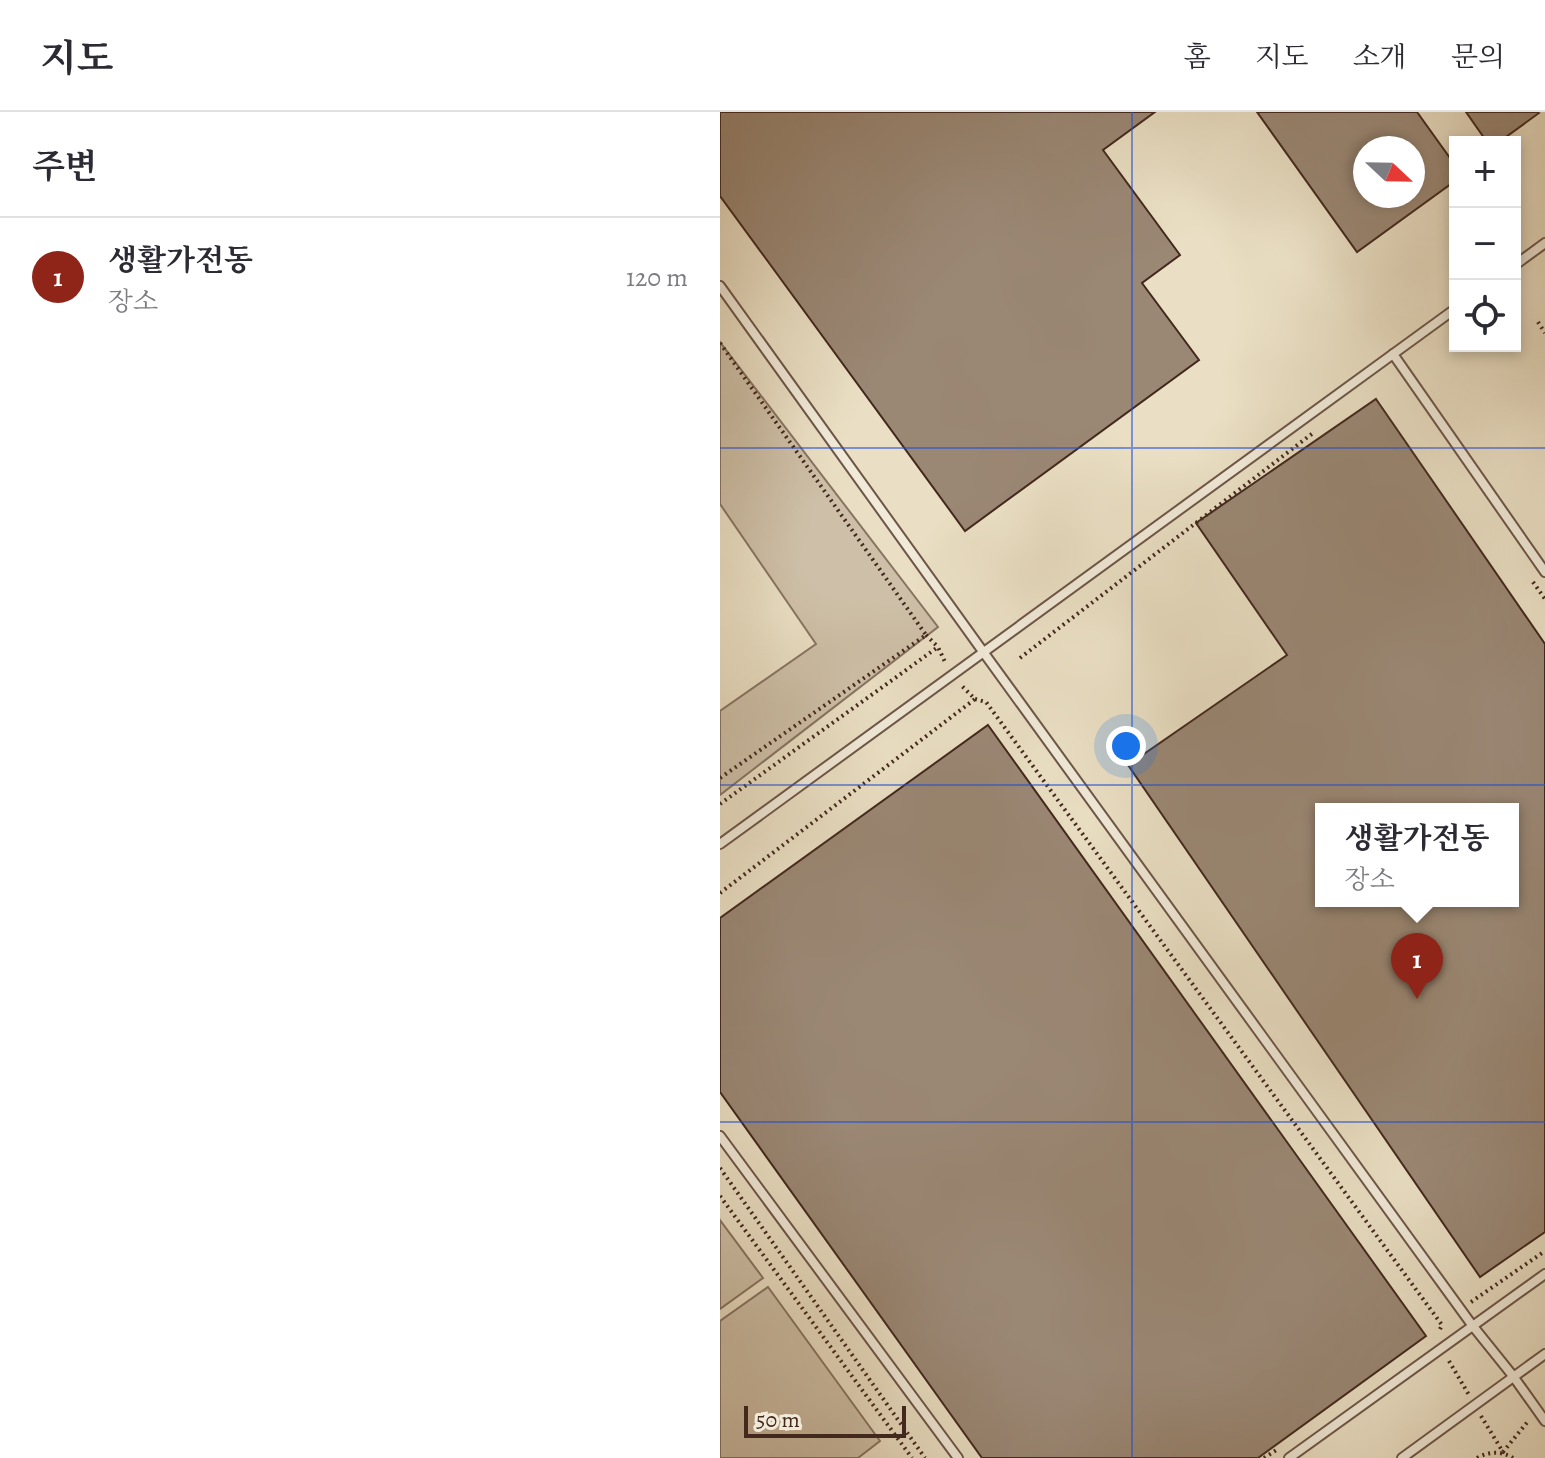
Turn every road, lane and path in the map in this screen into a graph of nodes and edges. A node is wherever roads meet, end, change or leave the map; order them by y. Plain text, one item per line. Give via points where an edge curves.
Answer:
1 (1545, 243) edge
2 (1521, 261) edge
3 (720, 286) edge
4 (1449, 313) edge
5 (1538, 322) dead end
6 (1545, 333) edge
7 (720, 343) edge
8 (1393, 354) junction
9 (1315, 431) dead end
10 (1545, 572) edge
11 (1528, 574) dead end
12 (1545, 599) edge
13 (926, 635) junction
14 (938, 647) dead end
15 (984, 653) junction
16 (1020, 658) dead end
17 (975, 699) dead end
18 (720, 778) edge
19 (720, 844) edge
20 (720, 1136) edge
21 (720, 1168) edge
22 (720, 1196) edge
23 (1545, 1251) edge
24 (1545, 1274) edge
25 (1479, 1296) dead end
26 (1472, 1325) junction
27 (1441, 1348) junction
28 (1545, 1354) edge
29 (1513, 1376) junction
30 (1475, 1405) junction
31 (1538, 1410) junction
32 (1545, 1421) edge
33 (1503, 1452) junction
34 (912, 1458) edge
35 (925, 1458) edge
36 (958, 1458) edge
37 (1289, 1458) edge
38 (1402, 1458) edge
39 (1477, 1458) edge
40 (1513, 1458) edge

1 - 2 lane
3 - 15 lane
4 - 8 lane
5 - 6 path
7 - 13 path
8 - 10 lane
8 - 15 lane
9 - 16 path
11 - 12 path
13 - 14 path
13 - 18 path
15 - 19 lane
15 - 26 lane
17 - 27 path via 986,702 1442,1325 1435,1339
20 - 36 lane
21 - 35 path
22 - 34 path
23 - 25 path
24 - 26 lane
26 - 27 lane
26 - 29 lane
27 - 30 path
27 - 37 lane
28 - 29 lane
29 - 30 lane
29 - 31 lane
30 - 33 path
30 - 38 lane
31 - 32 lane
31 - 33 path
33 - 39 path
33 - 40 path

